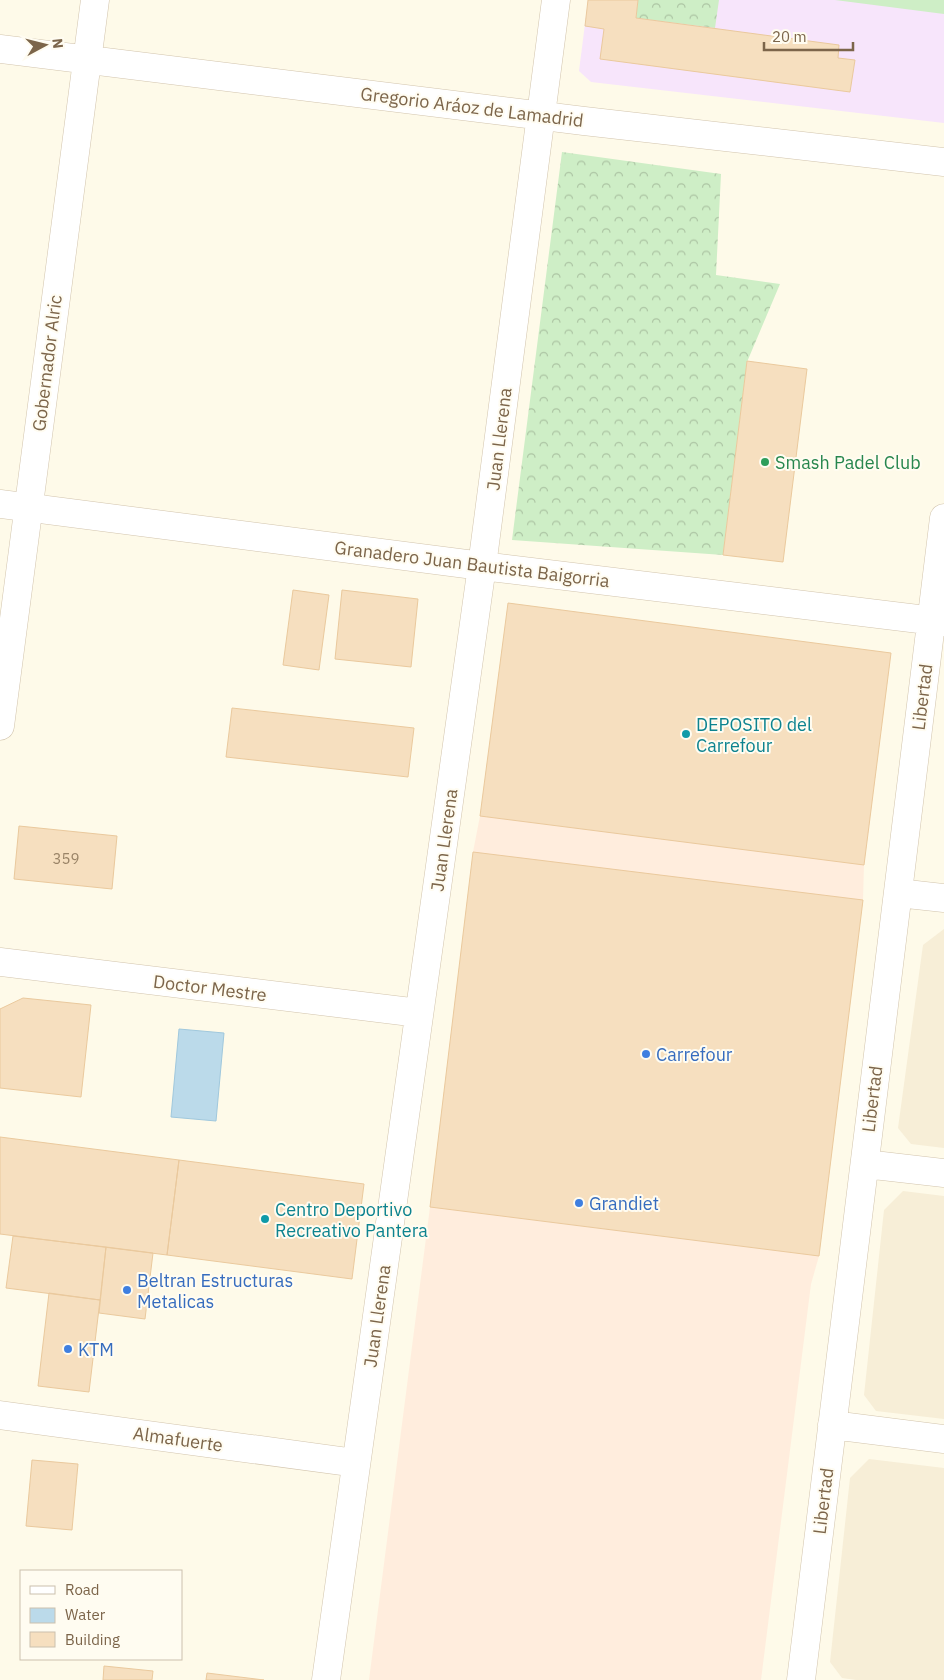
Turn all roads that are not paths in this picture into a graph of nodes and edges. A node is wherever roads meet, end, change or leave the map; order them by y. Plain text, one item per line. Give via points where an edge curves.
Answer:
1 (95, 0) edge
2 (556, 0) edge
3 (0, 49) edge
4 (87, 61) junction
5 (541, 115) junction
6 (944, 162) edge
7 (0, 504) edge
8 (29, 508) junction
9 (944, 518) edge
10 (482, 566) junction
11 (938, 621) edge
12 (0, 726) edge
13 (898, 893) junction
14 (944, 898) edge
15 (0, 962) edge
16 (419, 1014) junction
17 (865, 1164) junction
18 (944, 1173) edge
19 (0, 1415) edge
20 (832, 1425) junction
21 (944, 1439) edge
22 (356, 1463) junction
23 (326, 1680) edge
24 (801, 1680) edge

1 - 4 street, Gobernador Alric
2 - 5 street, Juan Llerena
3 - 4 street, Gregorio Aráoz de Lamadrid
4 - 5 street, Gregorio Aráoz de Lamadrid
4 - 8 street, Gobernador Alric
5 - 6 street, Gregorio Aráoz de Lamadrid
5 - 10 street, Juan Llerena
7 - 8 street, Granadero Juan Bautista Baigorria
8 - 10 street, Granadero Juan Bautista Baigorria
8 - 12 street, Gobernador Alric
9 - 11 street, Libertad
10 - 11 street, Granadero Juan Bautista Baigorria
10 - 16 street, Juan Llerena
11 - 13 street, Libertad
13 - 14 street
13 - 17 street, Libertad
15 - 16 street, Doctor Mestre
16 - 22 street, Juan Llerena
17 - 18 street
17 - 20 street, Libertad
19 - 22 street, Almafuerte
20 - 21 street
20 - 24 street, Libertad
22 - 23 street, Juan Llerena

